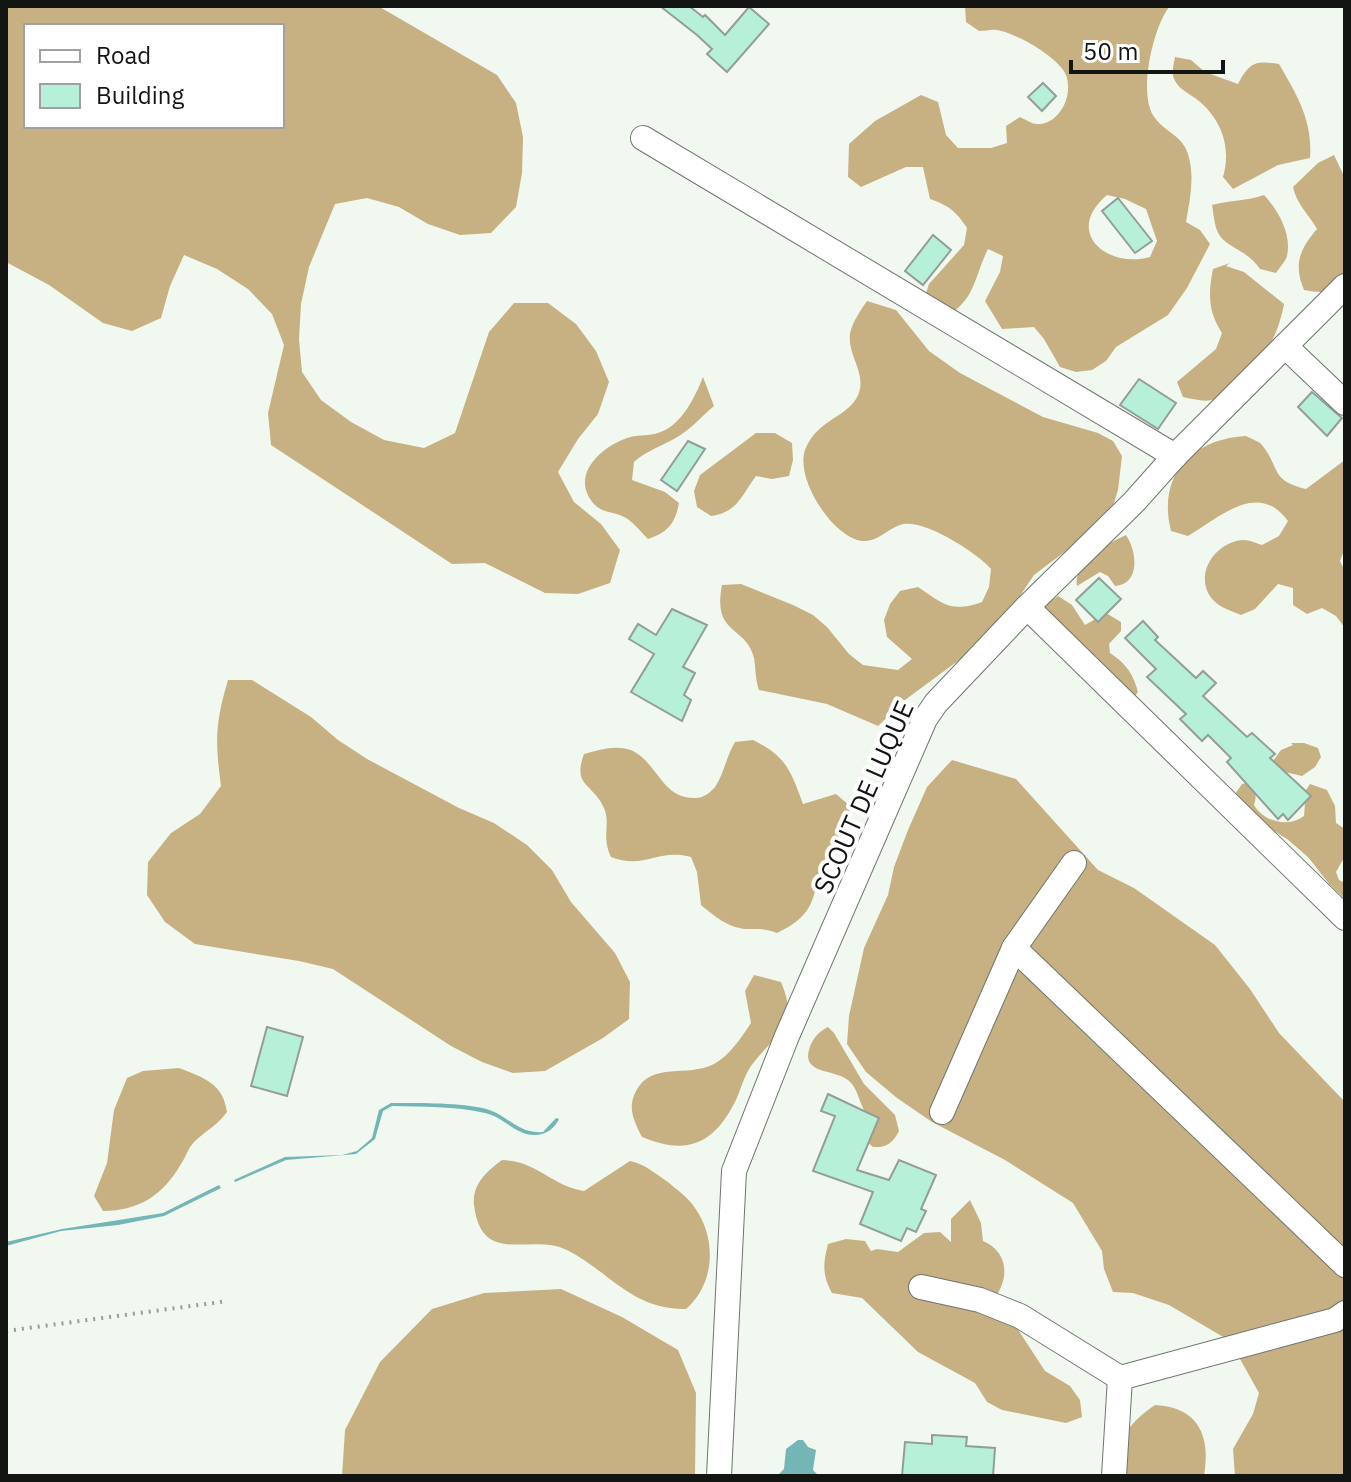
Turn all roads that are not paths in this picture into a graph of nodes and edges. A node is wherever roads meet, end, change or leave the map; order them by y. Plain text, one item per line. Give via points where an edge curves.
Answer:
1 (643, 138) dead end
2 (1345, 286) edge
3 (1285, 346) junction
4 (1345, 403) edge
5 (1175, 456) junction
6 (1027, 607) junction
7 (1074, 863) dead end
8 (1345, 918) edge
9 (1014, 948) junction
10 (942, 1112) dead end
11 (1345, 1265) edge
12 (921, 1287) dead end
13 (1345, 1313) edge
14 (1120, 1378) junction
15 (719, 1476) edge
16 (1114, 1476) edge

1 - 5 street
2 - 3 street, SCOUT DE LUQUE
3 - 4 street
3 - 5 street, SCOUT DE LUQUE
5 - 6 street, SCOUT DE LUQUE
6 - 8 street
6 - 15 street, SCOUT DE LUQUE via 925,719 734,1171
7 - 9 street
9 - 10 street
9 - 11 street
12 - 14 street via 980,1300 1020,1316
13 - 14 street
14 - 16 street

